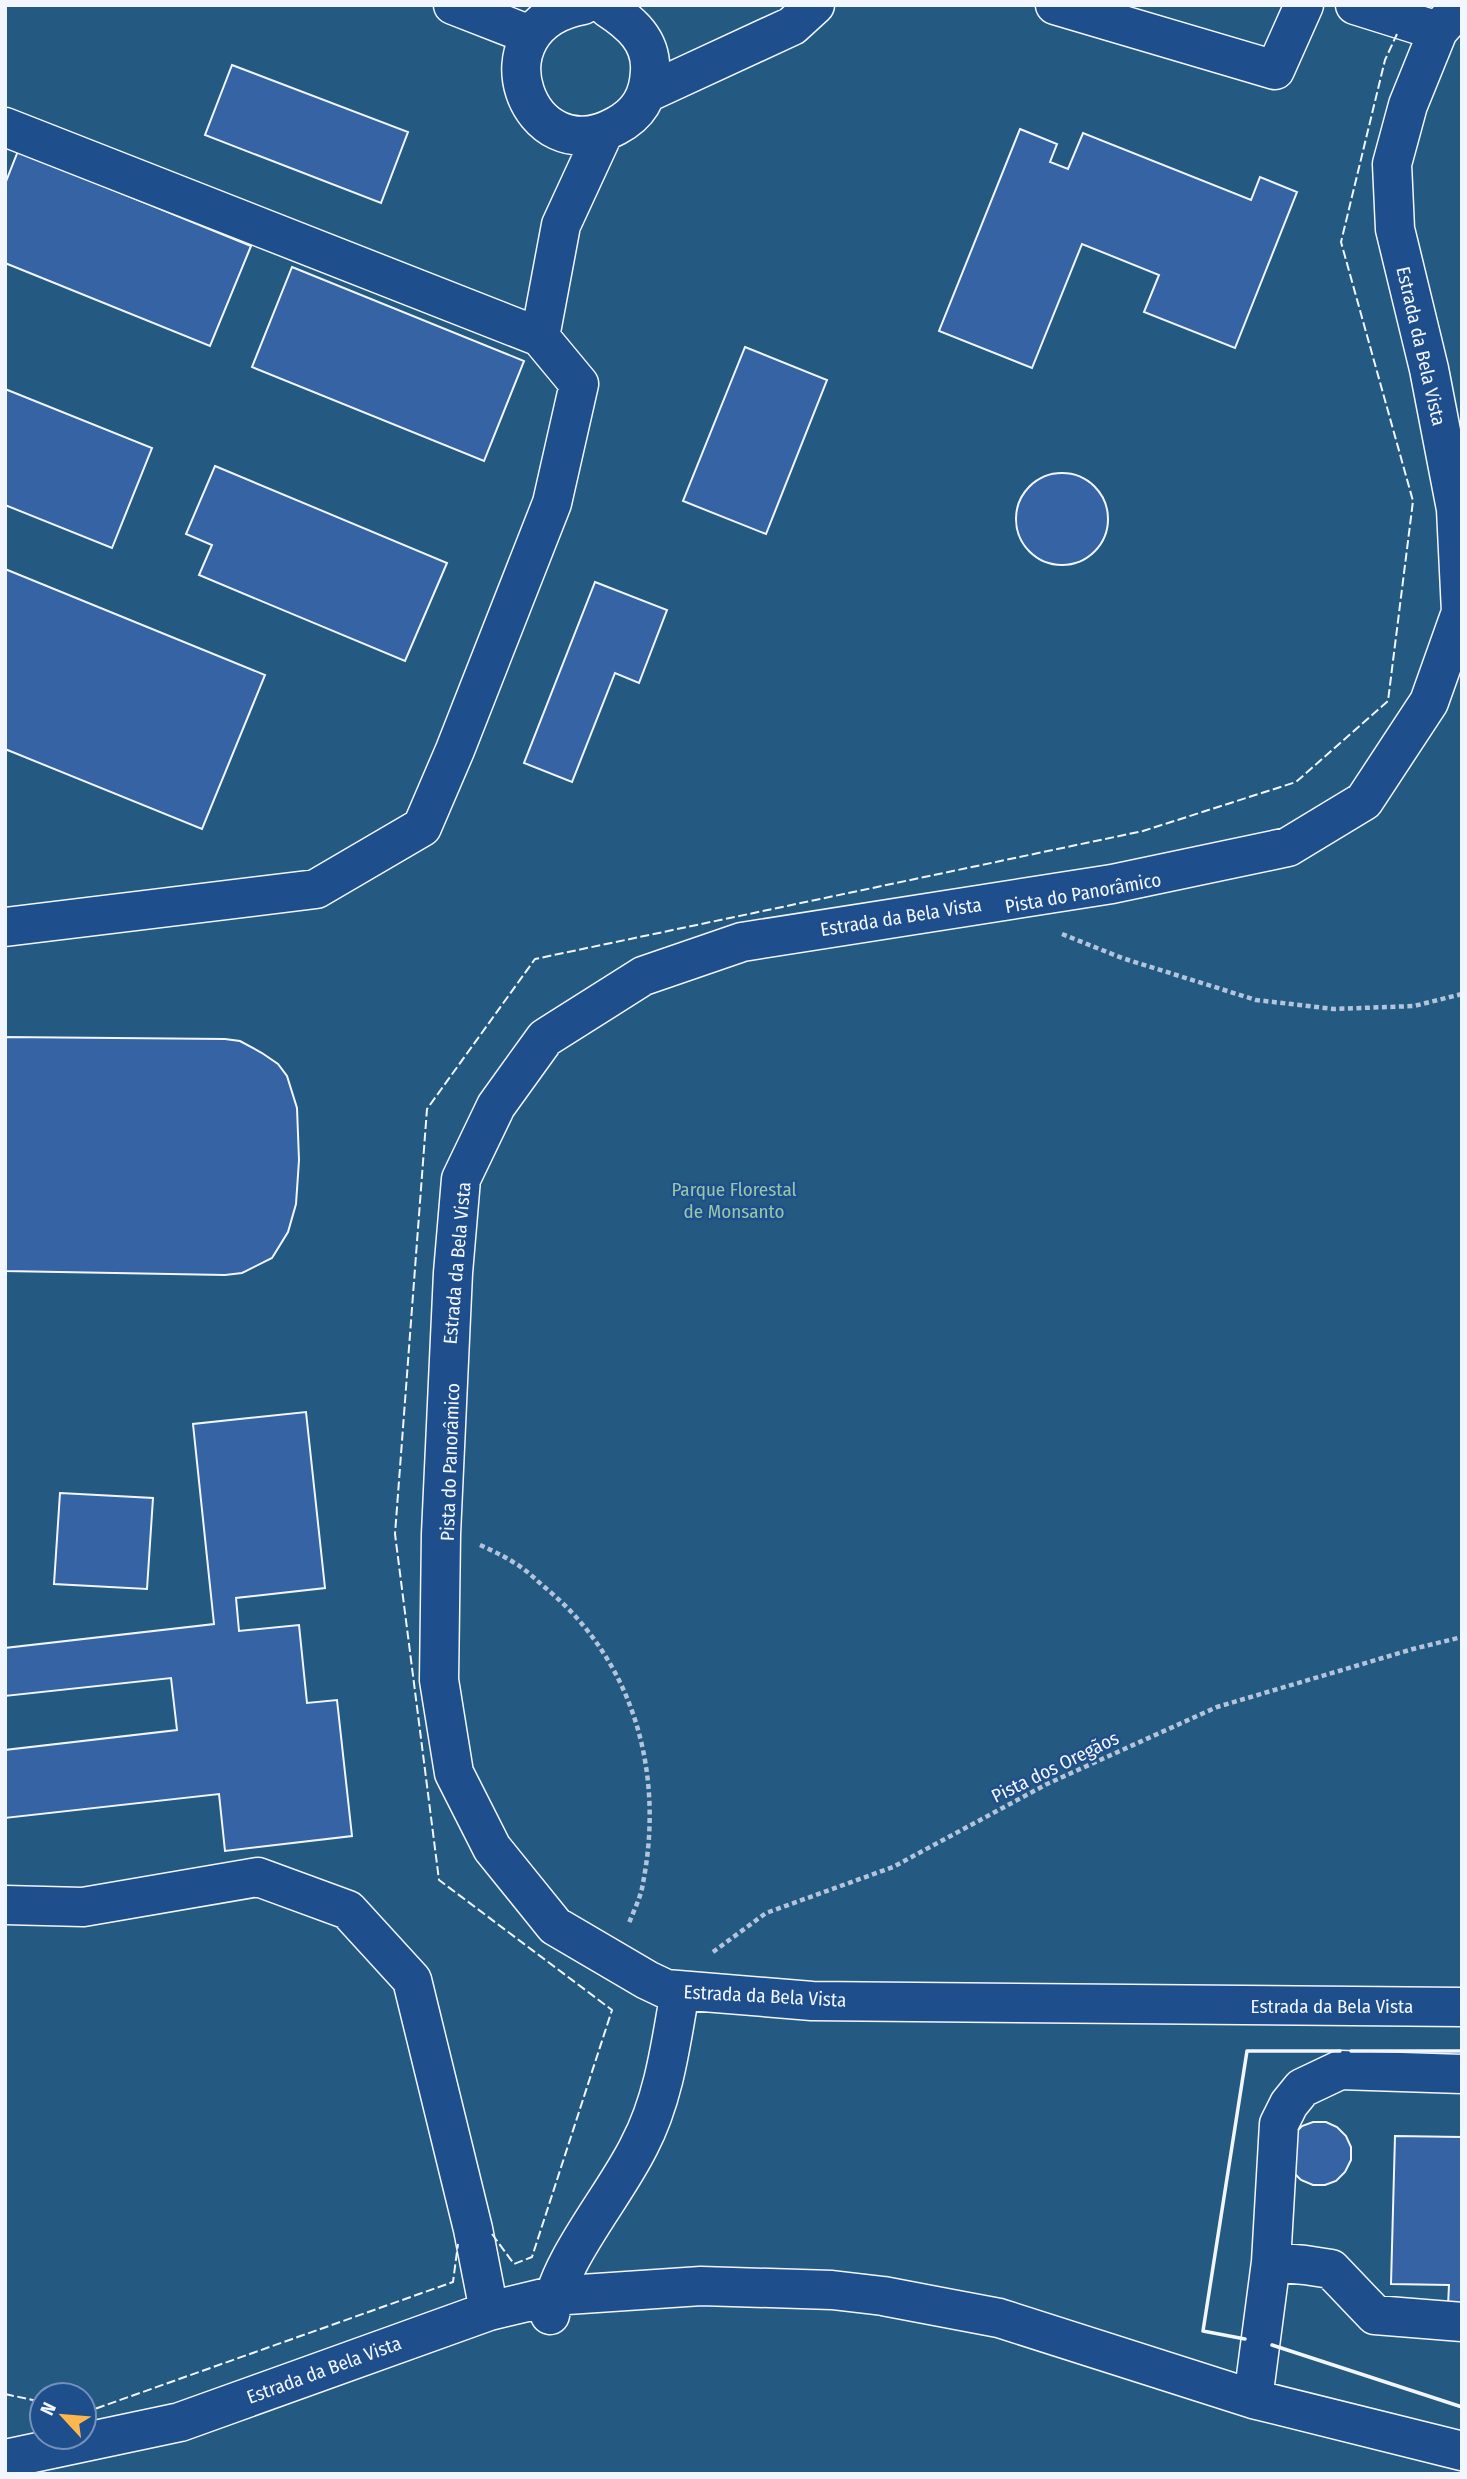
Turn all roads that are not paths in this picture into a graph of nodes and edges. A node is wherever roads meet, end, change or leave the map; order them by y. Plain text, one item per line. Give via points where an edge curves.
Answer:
1 (453, 5) edge
2 (815, 5) edge
3 (1055, 5) edge
4 (1304, 5) edge
5 (1355, 5) edge
6 (607, 6) edge
7 (1449, 18) edge
8 (530, 35) junction
9 (648, 93) junction
10 (5, 127) edge
11 (603, 134) junction
12 (540, 337) junction
13 (5, 927) edge
14 (5, 1905) edge
15 (680, 1992) junction
16 (1462, 2007) edge
17 (1462, 2074) edge
18 (1270, 2262) junction
19 (551, 2306) junction
20 (489, 2311) junction
21 (1462, 2322) edge
22 (1253, 2399) junction
23 (1462, 2451) edge
24 (5, 2459) edge
25 (5, 2466) edge
26 (9, 2474) edge

1 - 8 street
2 - 9 street via 792,26
3 - 4 street via 1275,70
5 - 7 street
6 - 8 street via 565,8 545,19
6 - 9 street via 630,22 645,42 651,67
7 - 15 street, Estrada da Bela Vista via 1408,105 1392,164 1395,229 1456,509 1461,612 1429,702 1364,801 1288,847 1112,884 742,942 643,975 545,1038 496,1106 461,1179 441,1534 439,1680 454,1773 492,1848 555,1926 647,1980
8 - 11 street via 520,73 532,110 564,133
9 - 11 street via 630,119
10 - 12 street
11 - 12 street via 561,225
12 - 13 street via 579,384 552,503 422,827 316,889
14 - 20 street via 83,1906 258,1877 348,1910 412,1980
15 - 16 street, Estrada da Bela Vista via 812,2001
15 - 19 street via 657,2100 640,2144 586,2233
17 - 18 street via 1340,2070 1302,2088 1279,2124
18 - 21 street via 1331,2269 1375,2315
18 - 22 street
19 - 20 street, Estrada da Bela Vista
19 - 22 street, Estrada da Bela Vista via 701,2286 883,2295 999,2318
20 - 24 street, Estrada da Bela Vista via 180,2422
22 - 23 street, Estrada da Bela Vista
25 - 26 street

